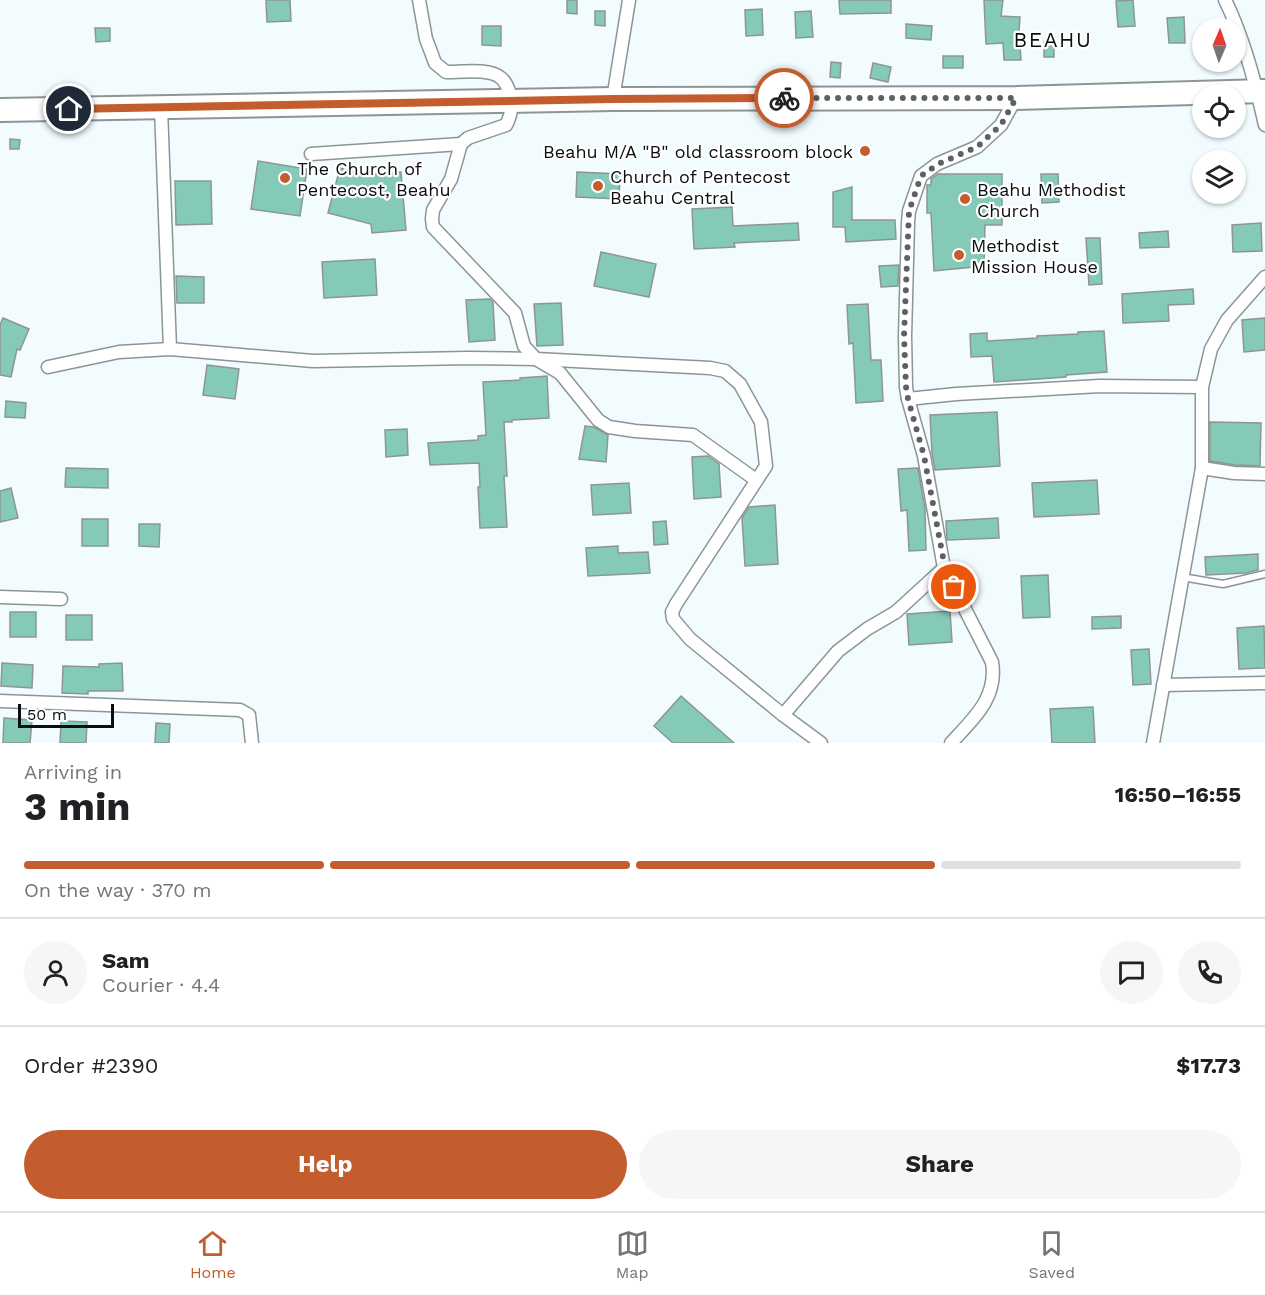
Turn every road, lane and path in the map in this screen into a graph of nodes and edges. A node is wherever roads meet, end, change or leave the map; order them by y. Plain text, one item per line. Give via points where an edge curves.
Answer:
1 (419, 0) edge
2 (629, 0) edge
3 (1225, 0) edge
4 (1261, 91) edge
5 (1016, 98) junction
6 (613, 99) junction
7 (512, 101) junction
8 (161, 108) junction
9 (0, 110) edge
10 (1265, 124) edge
11 (461, 144) junction
12 (311, 154) dead end
13 (1265, 277) edge
14 (170, 349) junction
15 (536, 359) junction
16 (48, 367) dead end
17 (1202, 387) junction
18 (908, 399) junction
19 (1202, 468) junction
20 (1265, 474) edge
21 (756, 480) junction
22 (945, 568) junction
23 (1265, 574) edge
24 (1182, 577) junction
25 (0, 597) edge
26 (61, 598) dead end
27 (1265, 684) edge
28 (1163, 685) junction
29 (0, 701) edge
30 (783, 715) junction
31 (252, 743) edge
32 (821, 743) edge
33 (951, 743) edge
34 (1153, 743) edge

1 - 7 street via 435,63 446,72 487,72 500,76
2 - 6 street
3 - 4 street
4 - 5 highway
4 - 10 street
5 - 6 highway
5 - 18 street via 1001,125 977,147 921,176 908,224 904,336
6 - 7 highway
7 - 8 highway
7 - 11 street via 506,125
8 - 9 highway
8 - 14 street
11 - 12 street
11 - 15 street via 450,179 433,210 434,227 515,313 524,346
13 - 17 street via 1227,320 1211,349
14 - 15 street via 314,361
14 - 16 street via 119,352
15 - 21 street via 560,373 598,420 609,427 693,435
15 - 21 street via 725,371 740,384 761,422 766,466
17 - 18 street via 1100,386
17 - 19 street
18 - 22 street via 924,456
19 - 20 street
19 - 24 street
21 - 30 street via 672,612 673,619 690,639
22 - 30 street via 896,612 838,651
22 - 33 street via 994,672 993,686 982,710
23 - 24 lane via 1223,584
24 - 28 street
25 - 26 street
27 - 28 street
28 - 34 street
29 - 31 street via 240,710 249,715
30 - 32 street

